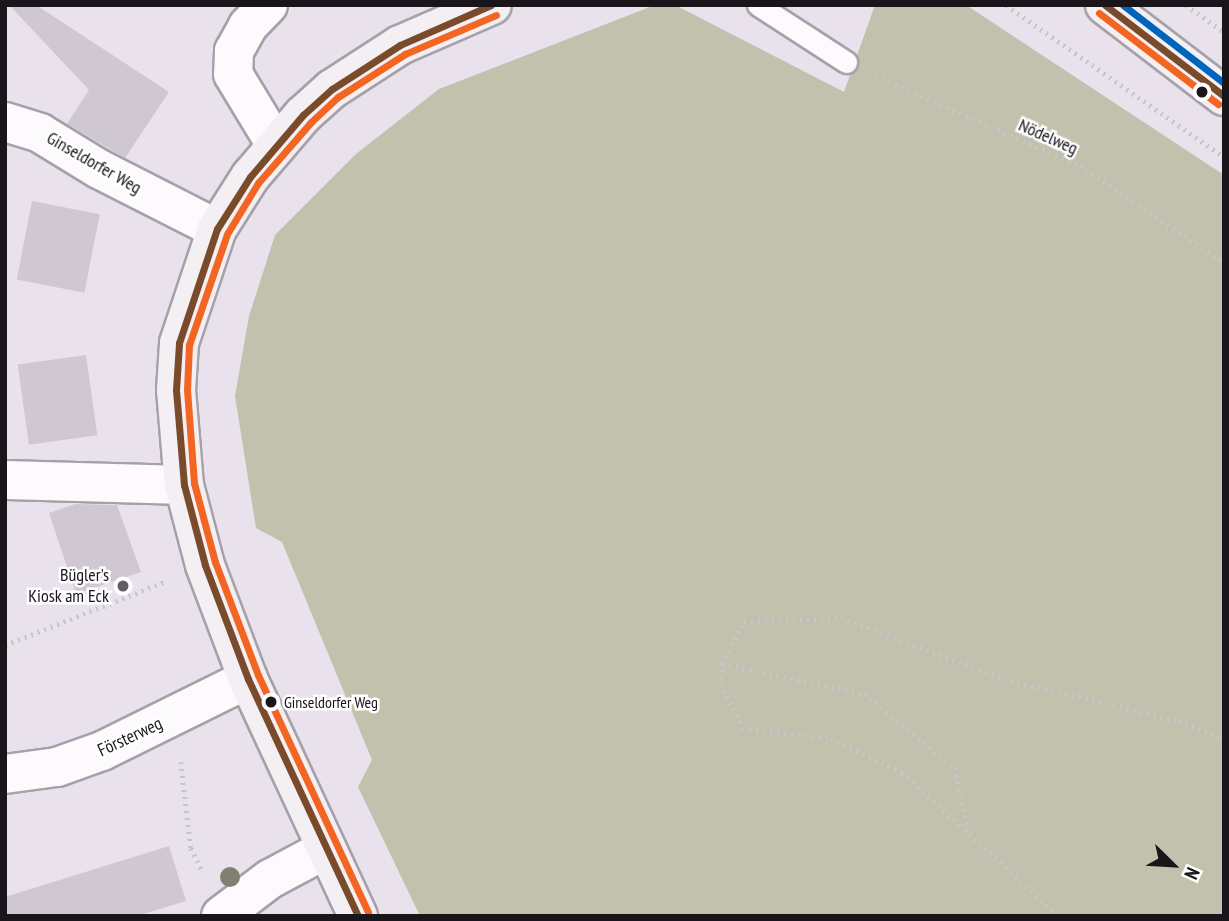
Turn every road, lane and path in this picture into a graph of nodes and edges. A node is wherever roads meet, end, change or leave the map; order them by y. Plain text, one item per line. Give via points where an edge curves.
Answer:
1 (268, 5) edge
2 (492, 5) edge
3 (758, 5) edge
4 (1006, 5) edge
5 (1105, 5) edge
6 (1186, 5) edge
7 (1224, 32) edge
8 (846, 62) joint
9 (1224, 96) edge
10 (5, 122) edge
11 (276, 145) junction
12 (1224, 157) edge
13 (217, 229) junction
14 (1224, 262) edge
15 (5, 480) edge
16 (184, 485) junction
17 (205, 565) junction
18 (5, 645) edge
19 (722, 664) junction
20 (247, 679) junction
21 (175, 715) junction
22 (1224, 739) edge
23 (5, 774) edge
24 (968, 834) junction
25 (324, 850) junction
26 (222, 915) edge
27 (358, 916) edge
28 (1058, 916) edge

1 - 11 street via 248,26 234,51 233,74
2 - 11 main road via 400,45 359,71 303,115
3 - 8 lane
4 - 12 path
5 - 9 main road
6 - 7 path
8 - 14 path, Nödelweg via 1080,166
10 - 13 street, Ginseldorfer Weg via 40,132 99,169
11 - 13 main road
13 - 16 main road via 179,343 176,390
15 - 16 street
16 - 17 main road
17 - 18 path
17 - 20 main road
19 - 22 path via 744,621 841,618 1004,679 1179,721
19 - 24 path via 720,686 744,729 828,738 902,773
19 - 24 path via 864,694 955,768
20 - 21 street, Försterweg
20 - 25 main road
21 - 23 street, Försterweg via 57,767
21 - 26 path via 191,848
24 - 28 path
25 - 26 street via 270,878
25 - 27 main road

